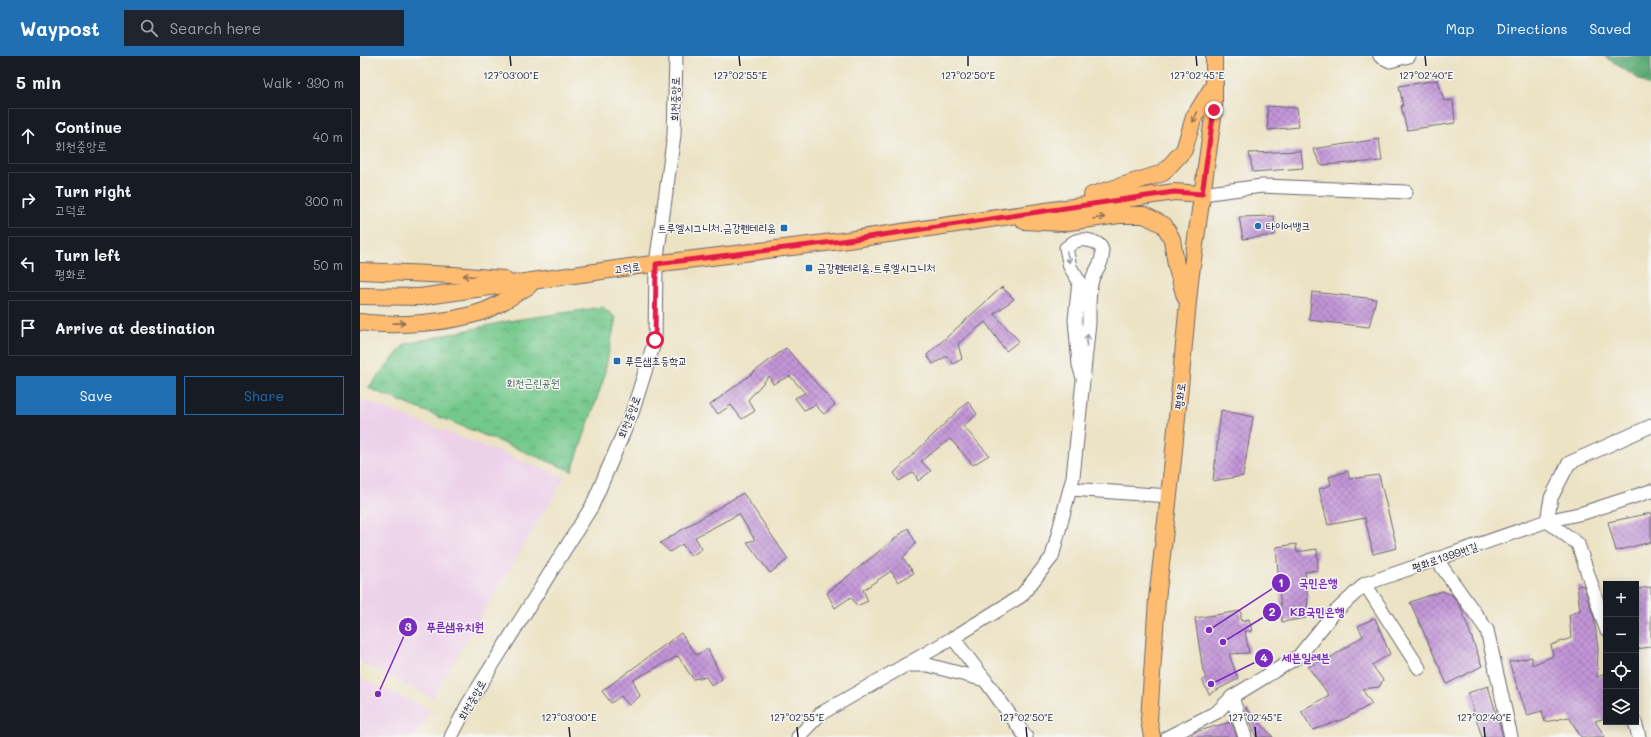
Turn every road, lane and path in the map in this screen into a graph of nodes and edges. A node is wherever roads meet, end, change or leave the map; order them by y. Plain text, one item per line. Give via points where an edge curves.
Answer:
1 (676, 56) edge
2 (1214, 56) edge
3 (1380, 56) edge
4 (1409, 56) edge
5 (1215, 83) junction
6 (1406, 192) dead end
7 (1202, 194) junction
8 (1037, 212) junction
9 (990, 219) junction
10 (656, 264) junction
11 (360, 271) edge
12 (536, 282) junction
13 (360, 296) edge
14 (1188, 306) junction
15 (360, 322) edge
16 (1083, 378) junction
17 (1651, 426) edge
18 (1071, 489) junction
19 (1651, 491) edge
20 (1169, 496) junction
21 (1547, 521) junction
22 (1437, 560) junction
23 (1365, 584) junction
24 (1603, 620) edge
25 (953, 638) junction
26 (904, 665) junction
27 (1419, 668) dead end
28 (985, 680) junction
29 (1232, 697) junction
30 (1636, 725) edge
31 (800, 736) edge
32 (451, 737) edge
33 (1026, 737) edge
34 (1152, 737) edge
35 (1168, 737) edge
36 (1245, 737) edge
37 (1511, 737) edge
38 (1639, 737) edge

1 - 10 street, 회천중앙로 via 674,135
2 - 5 main road, 평화로
3 - 4 street via 1390,61
5 - 7 main road, 평화로 via 1214,110
5 -> 8 main road via 1194,117 1184,150 1163,173
6 - 7 street via 1262,186
7 - 8 main road, 고덕로 via 1180,192
7 - 14 main road, 평화로
8 - 9 main road, 고덕로
9 - 10 main road, 고덕로
9 -> 14 main road via 1062,223 1119,215 1144,215 1164,225 1172,239 1176,265
10 - 12 main road, 고덕로
10 - 32 street, 회천중앙로 via 655,340 632,413 592,506 468,704
12 -> 11 main road
12 - 13 main road, 고덕로 via 420,298
15 -> 12 main road via 417,323 449,320 485,311
14 - 20 main road, 평화로
16 -> 16 street via 1093,278 1102,261 1102,250 1098,244 1089,240 1077,241 1066,248 1070,267 1079,281 1076,320 1079,365
16 - 18 street
17 - 21 street via 1569,463 1551,498
18 - 20 street
18 - 25 street via 1052,557 1021,596
19 - 21 street, 평화로1399번길 via 1583,513
20 - 34 main road, 평화로 via 1154,635 1149,720
21 - 22 street, 평화로1399번길
21 - 24 street via 1578,544
22 - 23 street, 평화로1399번길
22 - 37 street via 1487,630
23 - 27 street
23 - 29 street, 평화로1399번길 via 1334,614 1299,656
25 - 26 street
25 - 28 street
26 - 28 street via 928,665
26 - 31 street via 820,714
28 - 33 street
29 - 35 street, 평화로1399번길 via 1217,712
29 - 36 street
30 - 38 street

